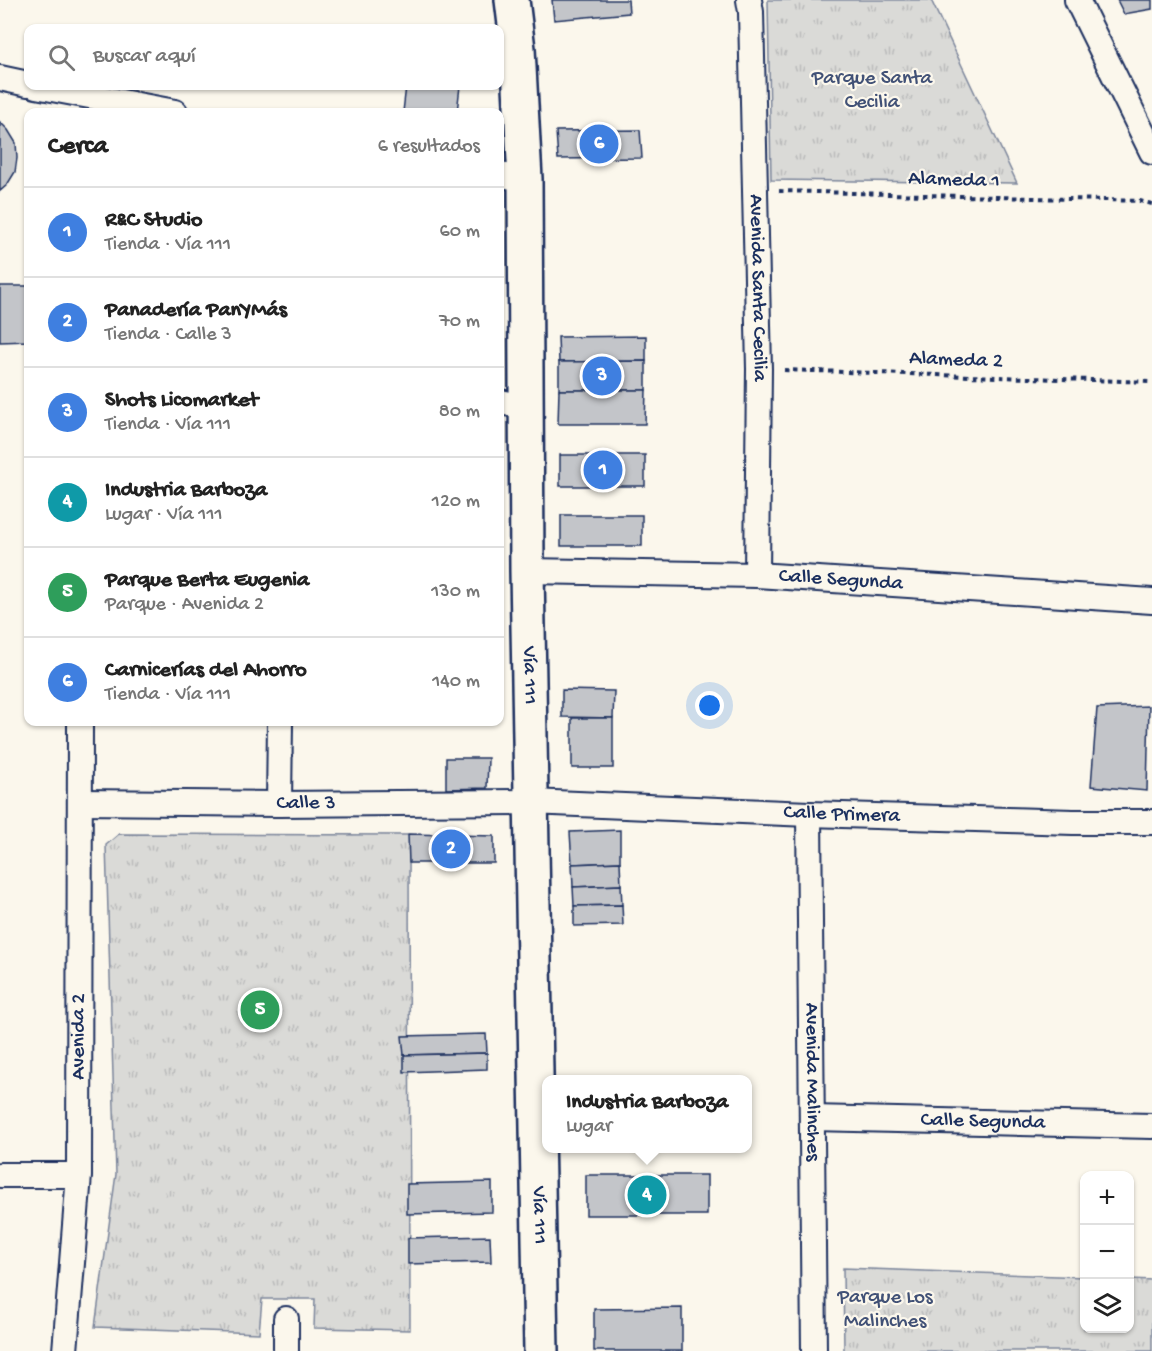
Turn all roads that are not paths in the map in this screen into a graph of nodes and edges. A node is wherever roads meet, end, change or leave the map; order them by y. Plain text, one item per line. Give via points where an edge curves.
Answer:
1 (512, 0) edge
2 (749, 0) edge
3 (1077, 0) edge
4 (0, 78) edge
5 (24, 83) edge
6 (57, 90) edge
7 (154, 108) edge
8 (1152, 152) edge
9 (512, 177) edge
10 (513, 405) edge
11 (527, 571) junction
12 (757, 575) junction
13 (1152, 601) edge
14 (80, 726) edge
15 (280, 726) edge
16 (80, 802) junction
17 (531, 802) junction
18 (279, 804) junction
19 (809, 814) junction
20 (1152, 822) edge
21 (812, 1118) junction
22 (1152, 1126) edge
23 (0, 1175) edge
24 (80, 1175) junction
25 (286, 1319) dead end
26 (65, 1351) edge
27 (286, 1351) edge
28 (541, 1351) edge
29 (814, 1351) edge

1 - 9 main road, Vía 111 via 518,49
2 - 12 street, Avenida Santa Cecilia via 759,369
3 - 8 street
4 - 5 street
6 - 7 street
9 - 10 main road, Vía 111
10 - 11 main road, Vía 111
11 - 12 street, Calle Segunda
11 - 17 main road, Vía 111
12 - 13 street, Calle Segunda
14 - 16 street, Avenida 2
15 - 18 street
16 - 18 street, Calle 3
16 - 24 street, Avenida 2
17 - 18 street, Calle 3
17 - 19 street, Calle Primera
17 - 28 main road, Vía 111
19 - 20 street, Calle Primera
19 - 21 street, Avenida Malinches
21 - 22 street, Calle Segunda
21 - 29 street, Avenida Malinches
23 - 24 street
24 - 26 street, Avenida 2
25 - 27 street

